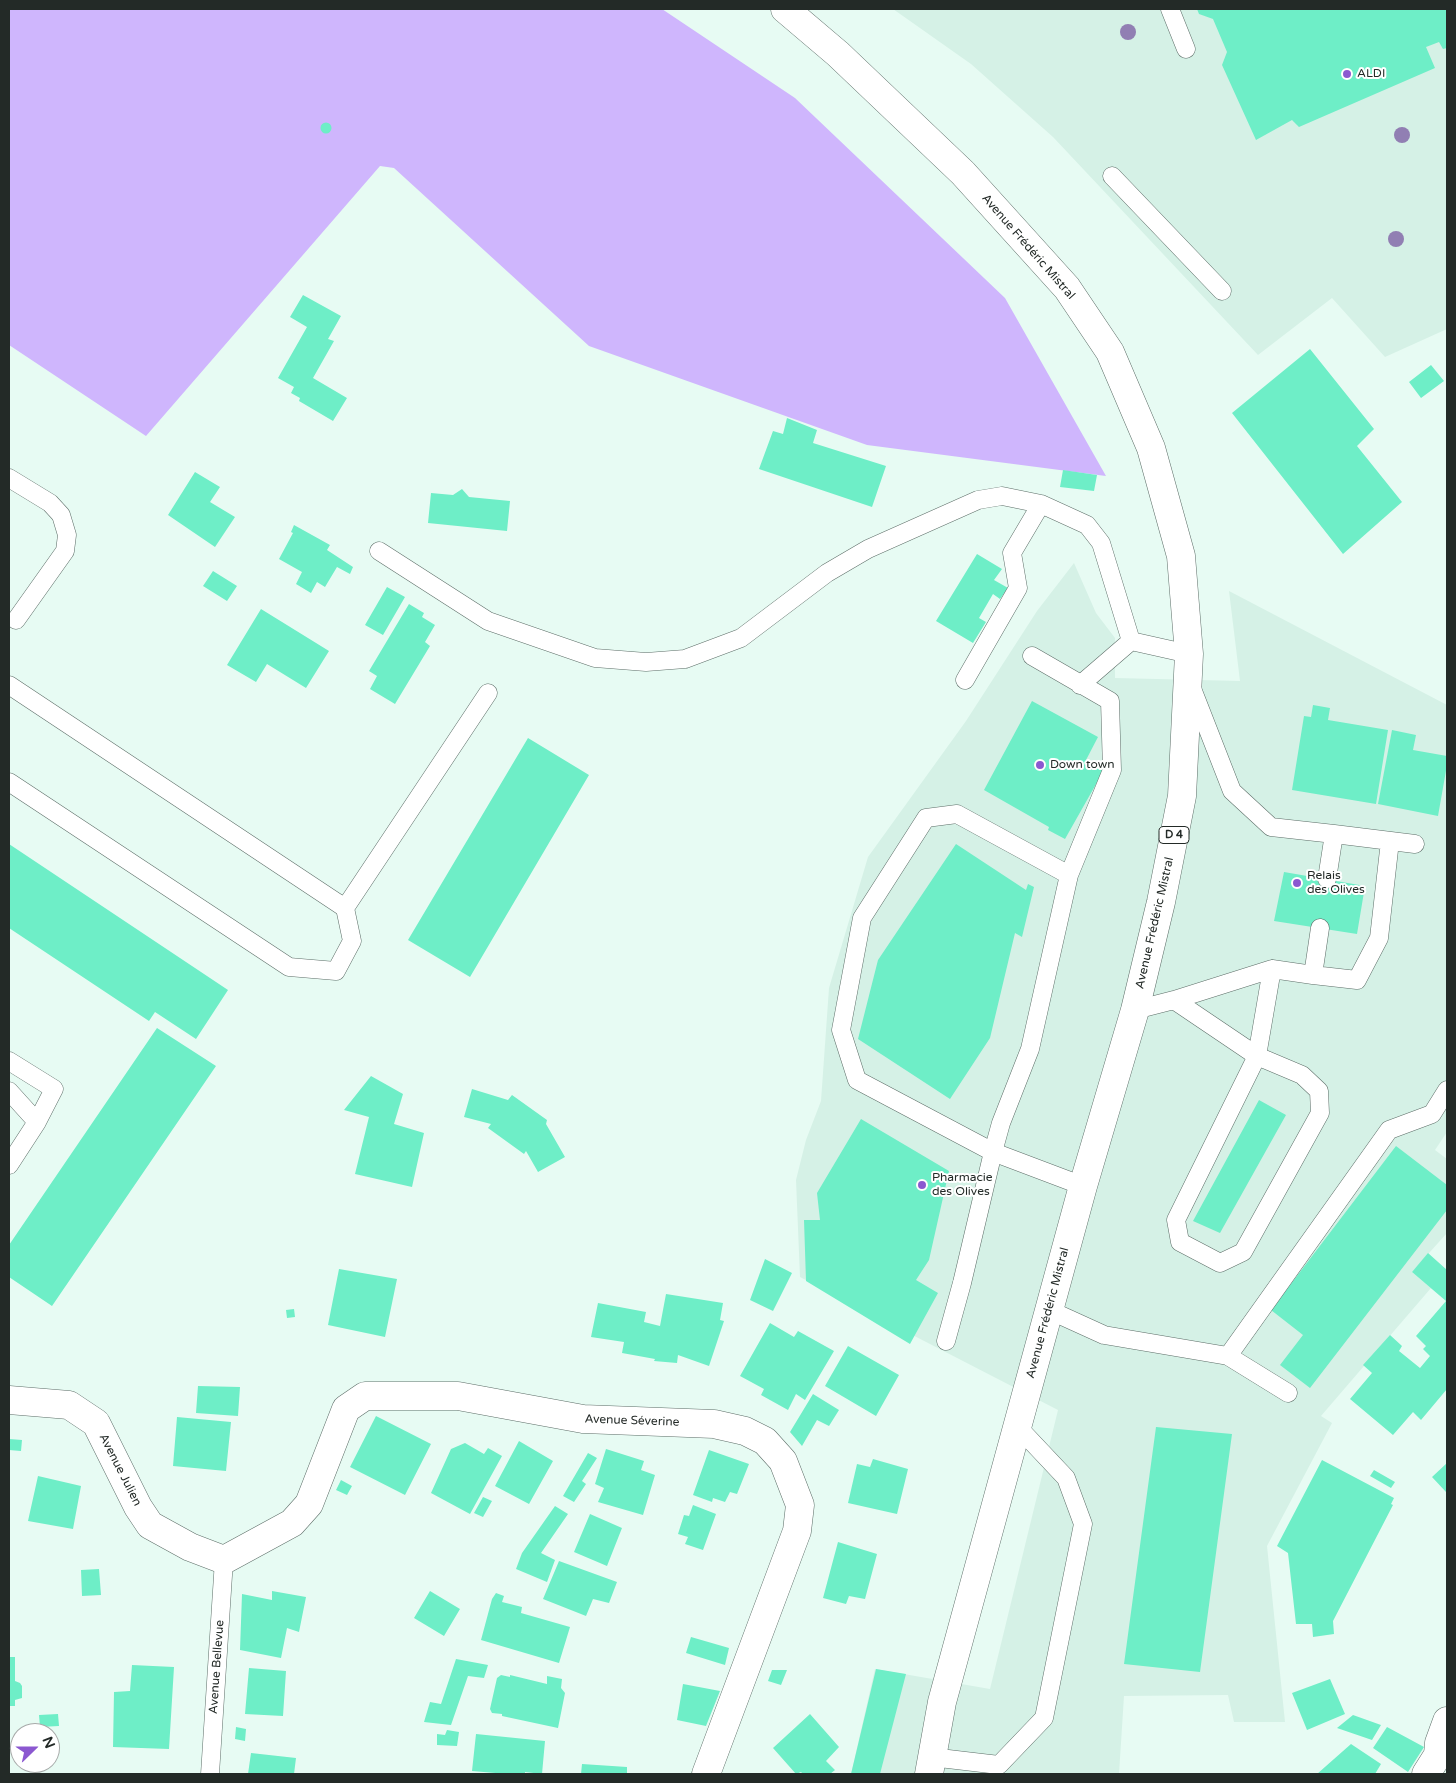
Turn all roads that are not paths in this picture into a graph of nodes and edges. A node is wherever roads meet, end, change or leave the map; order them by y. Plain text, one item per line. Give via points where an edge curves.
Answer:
1 (785, 9) edge
2 (1170, 9) edge
3 (1186, 49) dead end
4 (1112, 176) dead end
5 (1222, 291) dead end
6 (9, 478) edge
7 (1041, 504) junction
8 (379, 551) dead end
9 (16, 620) dead end
10 (1131, 641) junction
11 (1032, 656) dead end
12 (1188, 666) junction
13 (965, 680) dead end
14 (9, 685) edge
15 (1080, 685) junction
16 (488, 693) dead end
17 (9, 782) edge
18 (1334, 834) junction
19 (1390, 840) junction
20 (1415, 844) dead end
21 (1069, 875) junction
22 (1328, 879) dead end
23 (345, 908) junction
24 (1320, 928) dead end
25 (1272, 969) junction
26 (1313, 975) junction
27 (1174, 1000) junction
28 (1135, 1010) junction
29 (1257, 1056) junction
30 (9, 1061) edge
31 (1447, 1090) edge
32 (9, 1091) edge
33 (37, 1122) junction
34 (993, 1152) junction
35 (9, 1165) edge
36 (1083, 1186) junction
37 (1049, 1310) junction
38 (946, 1341) dead end
39 (1228, 1356) junction
40 (1288, 1393) dead end
41 (9, 1400) edge
42 (1017, 1426) junction
43 (224, 1560) junction
44 (1447, 1721) edge
45 (1432, 1764) edge
46 (930, 1766) edge
47 (1000, 1770) edge
48 (210, 1774) edge
49 (706, 1774) edge

1 - 12 main road, Avenue Frédéric Mistral / D 4 via 838,54 963,173 1067,288 1110,352 1151,448 1181,556
2 - 3 lane
4 - 5 lane
6 - 9 lane via 50,503 60,515 67,535 65,551
7 - 8 lane via 1002,496 978,500 868,549 827,572 742,638 685,658 646,662 595,658 488,621
7 - 10 lane via 1088,525 1100,543
7 - 13 lane via 1012,553 1018,588
10 - 12 lane
10 - 15 lane
11 - 15 lane
12 - 18 lane via 1232,791 1271,827
12 - 28 main road, Avenue Frédéric Mistral / D 4 via 1182,796 1162,902
14 - 23 lane
15 - 21 lane via 1110,701 1112,770
16 - 23 lane
17 - 23 lane via 289,967 336,971 352,940
18 - 19 lane
18 - 22 lane
19 - 20 lane
19 - 26 lane via 1378,938 1357,980
21 - 34 lane via 1030,1049
21 - 34 lane via 956,814 926,818 862,918 841,1030 857,1080
24 - 26 lane
25 - 26 lane
25 - 27 lane
25 - 29 lane
27 - 28 lane
27 - 29 lane
28 - 36 main road, Avenue Frédéric Mistral / D 4
29 - 29 lane via 1176,1220 1180,1242 1220,1263 1243,1252 1320,1113 1318,1091 1302,1075
30 - 33 lane via 54,1089
31 - 39 lane via 1432,1114 1390,1130
32 - 33 lane
33 - 35 lane
34 - 36 lane
34 - 38 lane
36 - 37 main road, Avenue Frédéric Mistral / D 4
37 - 39 lane via 1104,1335
37 - 42 main road, Avenue Frédéric Mistral / D 4
39 - 40 lane
41 - 43 main road, Avenue Julien via 69,1404 96,1423 138,1507 150,1524 190,1547
42 - 46 main road, Avenue Frédéric Mistral / D 4 via 942,1702
42 - 47 lane via 1066,1478 1084,1524 1044,1718
43 - 48 lane, Avenue Bellevue
43 - 49 main road, Avenue Séverine via 292,1523 309,1504 346,1409 365,1396 458,1396 583,1419 714,1424 745,1431 765,1441 783,1461 800,1505 797,1531
44 - 45 main road
46 - 47 lane

